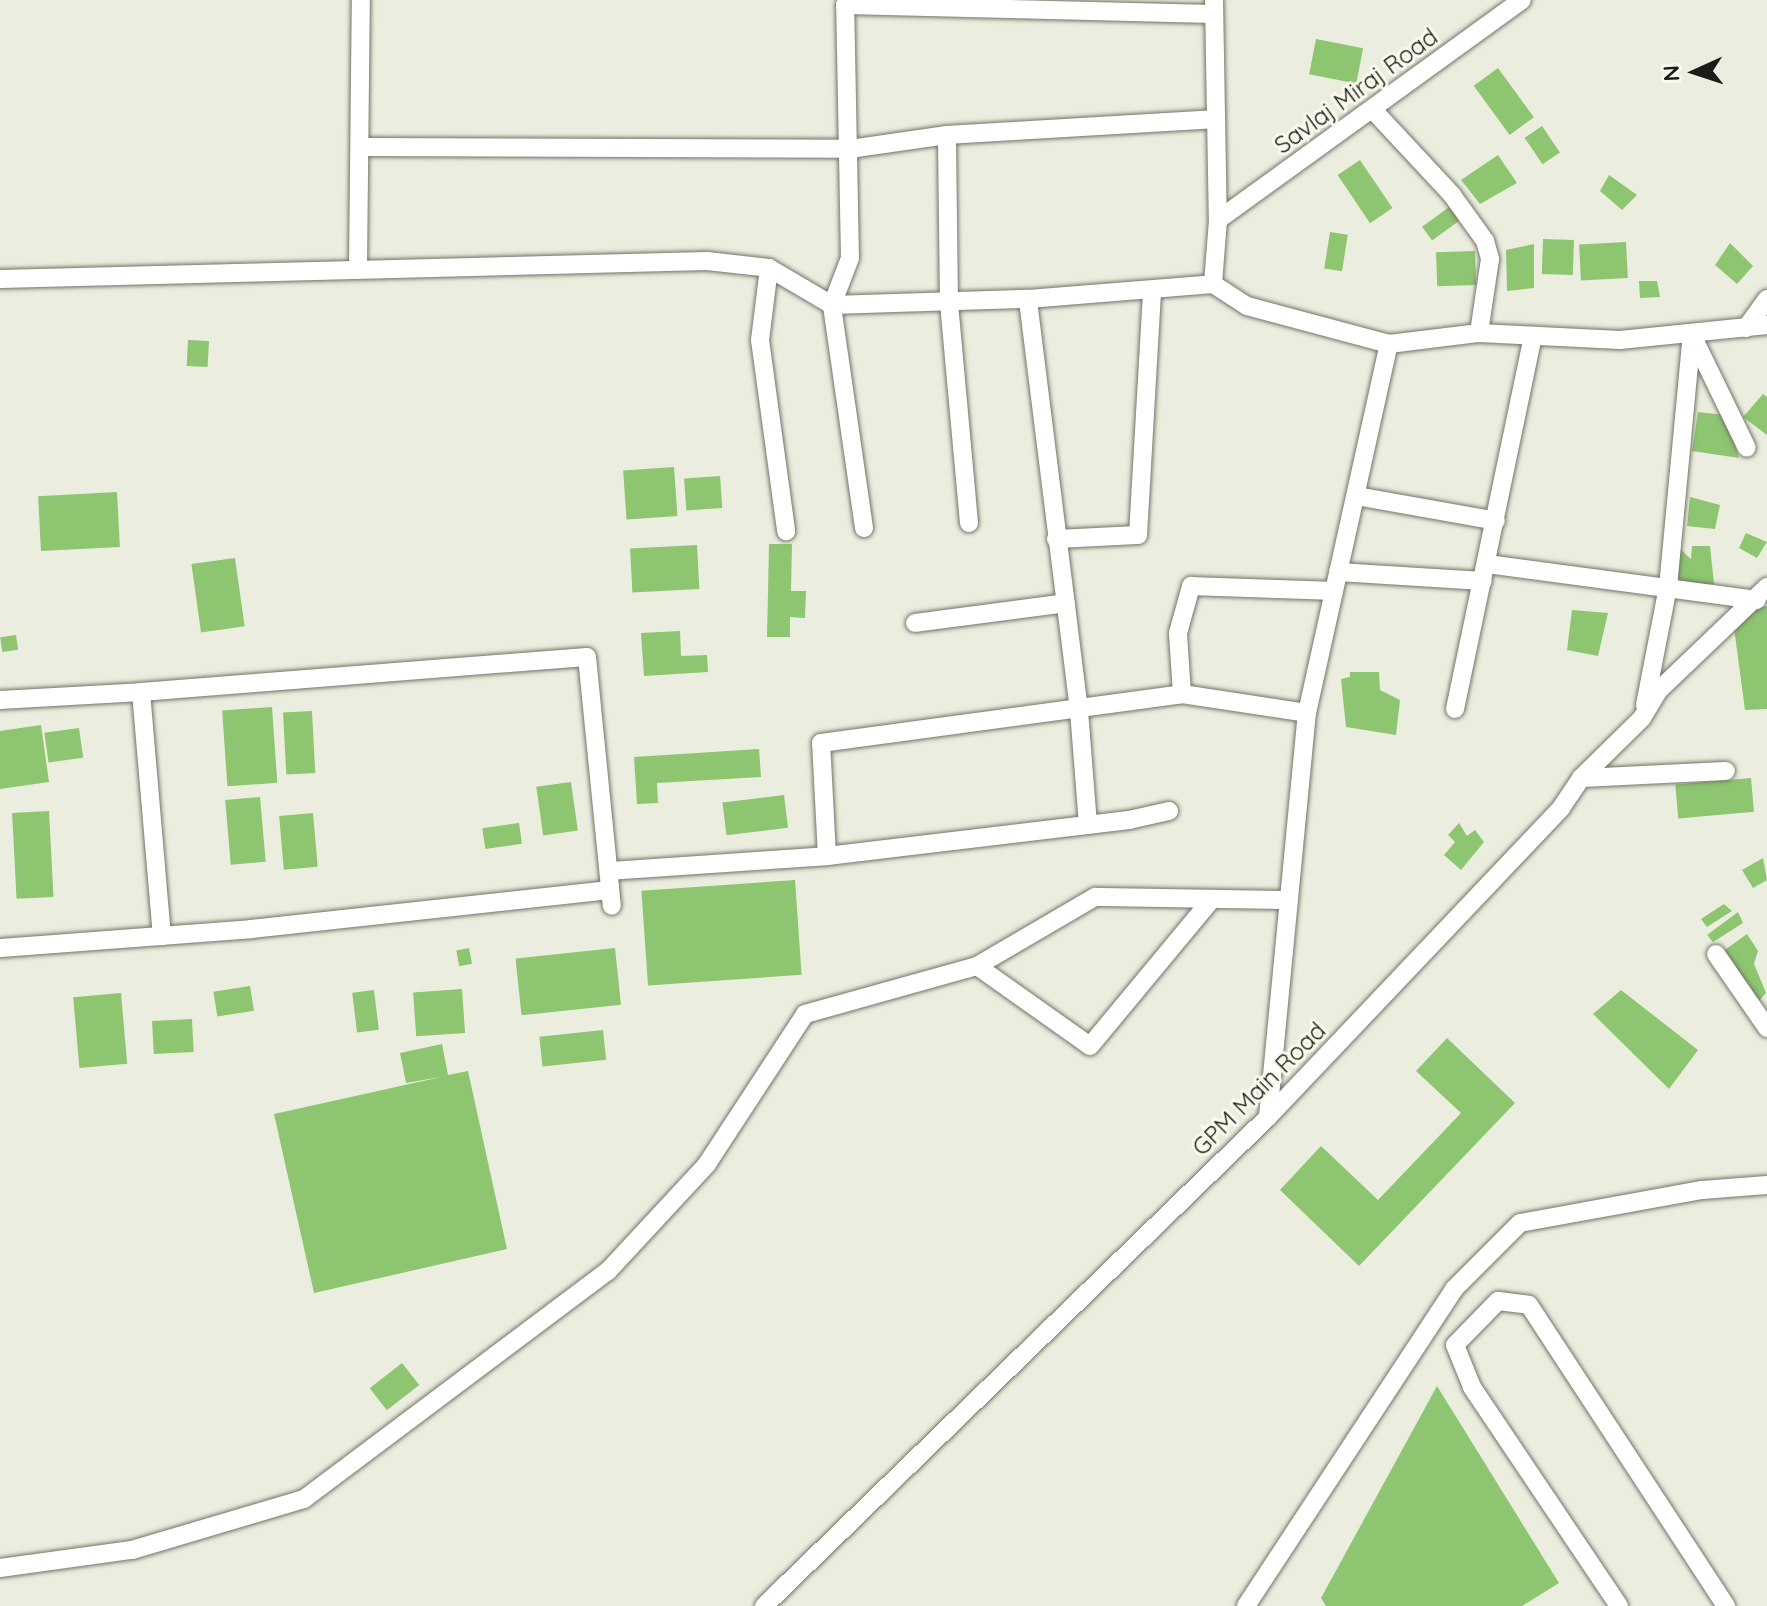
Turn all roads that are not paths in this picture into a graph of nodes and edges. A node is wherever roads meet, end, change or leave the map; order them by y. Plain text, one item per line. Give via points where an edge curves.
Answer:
1 (361, 0) edge
2 (845, 2) edge
3 (1508, 3) edge
4 (1214, 7) edge
5 (1374, 111) junction
6 (1213, 119) junction
7 (947, 135) junction
8 (361, 147) junction
9 (850, 149) junction
10 (1218, 220) junction
11 (358, 268) junction
12 (769, 268) junction
13 (0, 279) edge
14 (1213, 284) junction
15 (1152, 291) junction
16 (1028, 299) junction
17 (1767, 299) edge
18 (949, 303) junction
19 (832, 305) junction
20 (1767, 325) edge
21 (1746, 328) junction
22 (1479, 333) junction
23 (1692, 335) junction
24 (1533, 336) junction
25 (1389, 344) junction
26 (1747, 448) dead end
27 (1356, 496) junction
28 (1496, 521) junction
29 (969, 523) dead end
30 (864, 528) dead end
31 (786, 531) dead end
32 (1056, 539) junction
33 (1338, 572) junction
34 (1485, 573) junction
35 (1668, 587) junction
36 (1334, 591) junction
37 (1762, 593) edge
38 (1066, 603) junction
39 (915, 623) dead end
40 (141, 692) junction
41 (1182, 694) junction
42 (0, 700) edge
43 (1455, 709) dead end
44 (1079, 710) junction
45 (1307, 713) junction
46 (1642, 718) junction
47 (1726, 771) dead end
48 (1581, 778) junction
49 (1169, 811) dead end
50 (1088, 825) junction
51 (827, 856) junction
52 (610, 889) junction
53 (1212, 899) junction
54 (1289, 900) junction
55 (162, 936) junction
56 (0, 948) edge
57 (1716, 954) dead end
58 (977, 966) junction
59 (1767, 1028) edge
60 (1268, 1117) junction
61 (1767, 1185) edge
62 (0, 1568) edge
63 (764, 1606) edge
64 (1246, 1606) edge
65 (1619, 1606) edge
66 (1726, 1606) edge

1 - 8 street
2 - 4 street
2 - 9 street
3 - 5 street, Savlaj Miraj Road
4 - 6 street
5 - 10 street, Savlaj Miraj Road
5 - 22 street via 1452,195 1485,241 1490,259
6 - 7 street
6 - 10 street
7 - 9 street
7 - 18 street
8 - 9 street
8 - 11 street
9 - 19 street via 850,258
10 - 14 street
11 - 12 street via 707,261
11 - 13 street
12 - 19 street
12 - 31 street via 760,340
14 - 15 street
14 - 25 street via 1247,306
15 - 16 street
15 - 32 street via 1138,535
16 - 18 street
16 - 32 street
17 - 21 street
18 - 19 street
18 - 29 street
19 - 30 street
20 - 21 street
21 - 23 street
22 - 24 street
22 - 25 street
23 - 24 street via 1620,340
23 - 26 street
23 - 35 street
24 - 28 street
25 - 27 street
27 - 28 street
27 - 33 street
28 - 34 street
32 - 38 street
33 - 34 street
33 - 36 street
34 - 35 street
34 - 43 street
35 - 37 street
35 - 46 street
36 - 41 street via 1191,586 1178,633
36 - 45 street
37 - 46 street, GPM Main Road via 1658,691
38 - 39 street
38 - 44 street
40 - 42 street
40 - 52 street via 587,657
40 - 55 street
41 - 44 street
41 - 45 street
44 - 50 street
44 - 51 street via 821,743
45 - 54 street
46 - 48 street, GPM Main Road
47 - 48 street
48 - 60 street, GPM Main Road via 1561,808
49 - 50 street
50 - 51 street
51 - 52 street
52 - 55 street
53 - 54 street
53 - 58 street via 1095,897
53 - 58 street via 1090,1046
54 - 60 street
55 - 56 street
57 - 59 street
58 - 62 street via 805,1014 707,1164 608,1271 304,1499 132,1550
60 - 63 street, GPM Main Road
61 - 64 street via 1702,1190 1520,1223 1454,1289
65 - 66 street via 1472,1387 1455,1345 1498,1301 1529,1305

